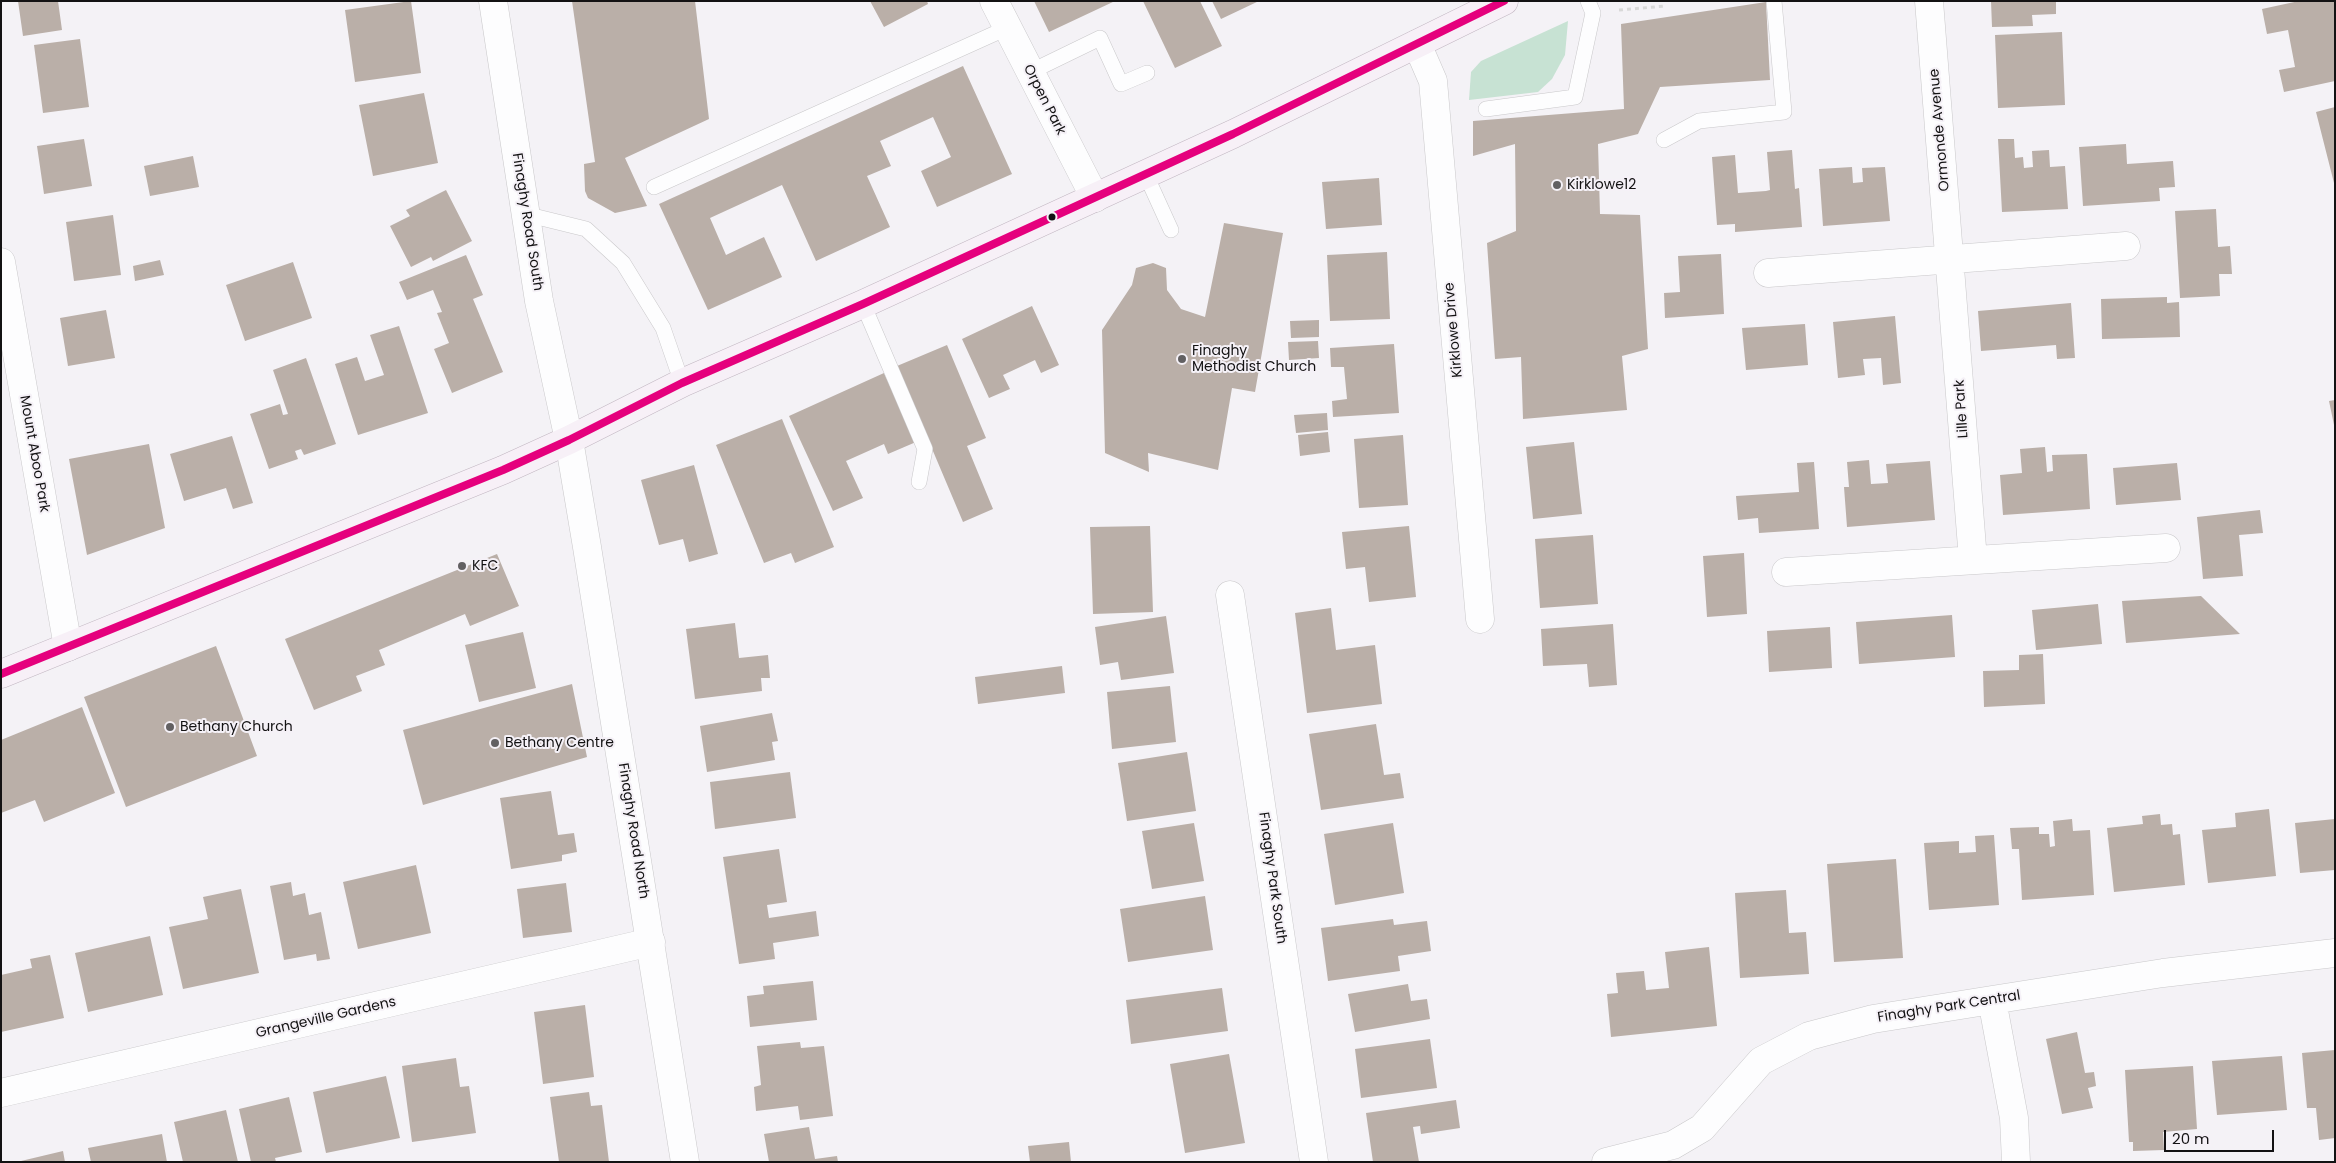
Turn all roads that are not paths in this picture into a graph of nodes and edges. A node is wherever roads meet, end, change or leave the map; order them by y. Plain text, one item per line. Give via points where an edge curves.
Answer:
1 (493, 1) edge
2 (994, 1) edge
3 (1504, 1) edge
4 (1774, 1) edge
5 (1929, 1) edge
6 (1590, 7) edge
7 (1006, 28) junction
8 (1417, 44) junction
9 (1030, 72) junction
10 (1147, 73) dead end
11 (1486, 109) dead end
12 (1664, 140) dead end
13 (1146, 174) junction
14 (654, 187) dead end
15 (1095, 198) junction
16 (525, 214) junction
17 (1171, 230) dead end
18 (2126, 246) dead end
19 (1950, 259) junction
20 (1, 262) edge
21 (1768, 273) dead end
22 (863, 304) junction
23 (682, 383) junction
24 (569, 440) junction
25 (919, 482) dead end
26 (2166, 548) dead end
27 (1973, 560) junction
28 (1786, 572) dead end
29 (1230, 595) dead end
30 (1480, 619) dead end
31 (68, 647) junction
32 (1, 674) edge
33 (651, 942) junction
34 (2335, 953) edge
35 (1992, 1000) junction
36 (1, 1093) edge
37 (685, 1162) edge
38 (1314, 1162) edge
39 (1606, 1162) edge
40 (2016, 1162) edge

1 - 16 street, Finaghy Road South
2 - 7 street, Orpen Park
3 - 8 main road
4 - 12 lane via 1784,112 1699,121
5 - 19 street, Ormonde Avenue
6 - 11 lane via 1575,97
7 - 9 street, Orpen Park
7 - 14 lane
8 - 13 main road
8 - 30 street, Kirklowe Drive via 1432,81
9 - 10 lane via 1100,38 1121,84
9 - 15 street, Orpen Park
13 - 15 main road
13 - 17 lane
15 - 22 main road
16 - 23 lane via 586,229 623,263 663,328
16 - 24 street, Finaghy Road South via 543,322
18 - 19 street
19 - 21 street
19 - 27 street, Lille Park
20 - 31 street, Mount Aboo Park
22 - 23 main road
22 - 25 lane via 925,448
23 - 24 main road
24 - 31 main road via 485,478
24 - 33 street, Finaghy Road North
26 - 27 street
27 - 28 street
29 - 38 street, Finaghy Park South
31 - 32 main road
33 - 36 street, Grangeville Gardens
33 - 37 street, Finaghy Road North
34 - 35 street, Finaghy Park Central via 2163,973
35 - 39 street, Finaghy Park Central via 1873,1019 1809,1036 1761,1062 1702,1128 1673,1145
35 - 40 street via 2014,1118

